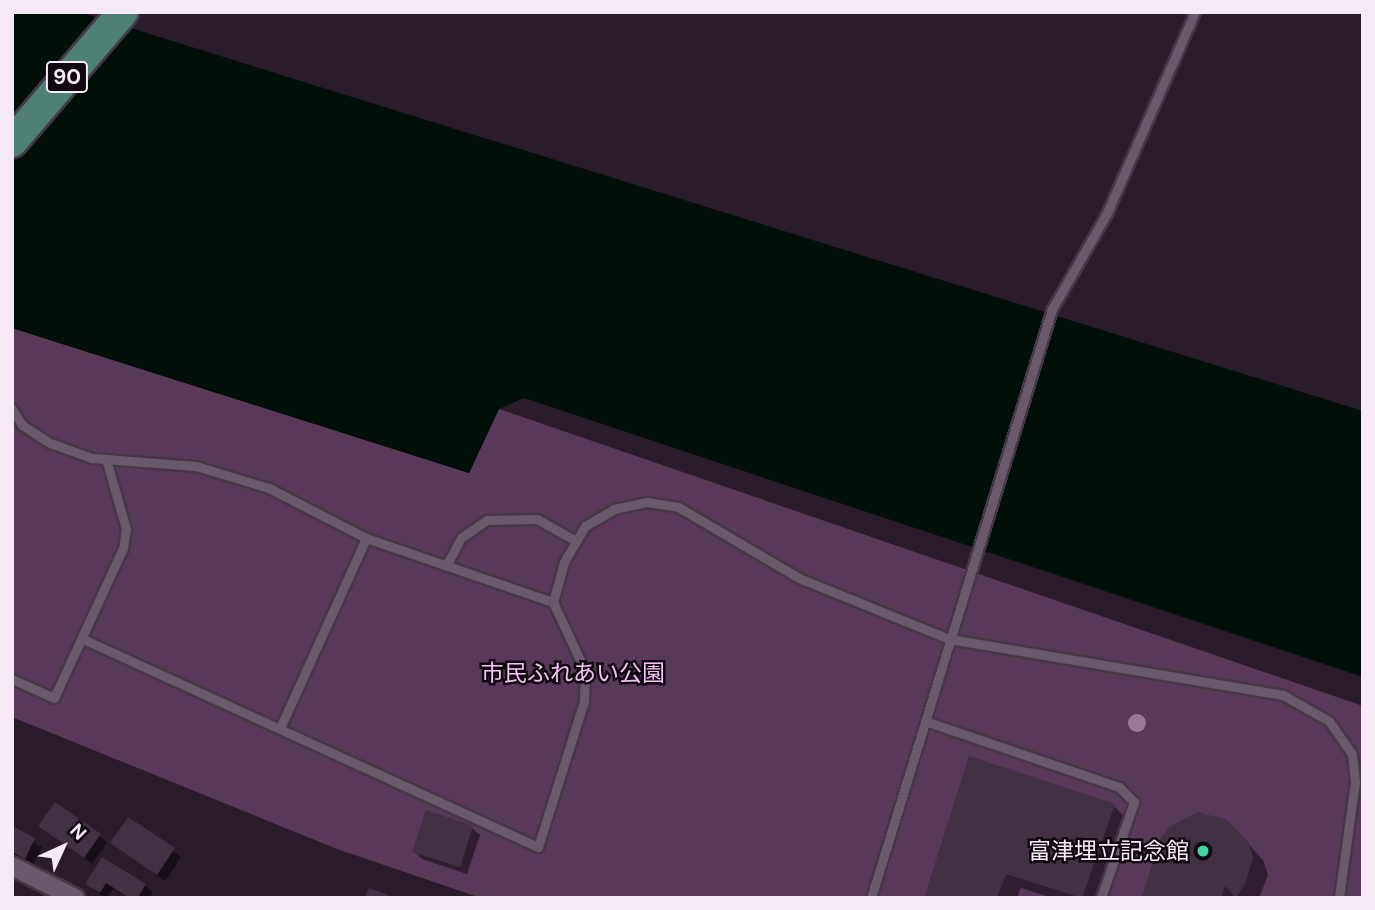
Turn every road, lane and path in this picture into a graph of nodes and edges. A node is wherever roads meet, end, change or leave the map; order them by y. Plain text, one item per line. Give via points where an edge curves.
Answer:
1 (123, 12) edge
2 (1195, 12) edge
3 (12, 142) edge
4 (12, 409) edge
5 (106, 458) junction
6 (366, 538) junction
7 (576, 541) junction
8 (446, 566) junction
9 (553, 602) junction
10 (83, 639) junction
11 (949, 639) junction
12 (12, 679) edge
13 (925, 721) junction
14 (281, 728) junction
15 (12, 866) edge
16 (75, 898) edge
17 (871, 898) edge
18 (1101, 898) edge
19 (1339, 898) edge

1 - 3 main road, 90
2 - 11 lane via 1107,213 1052,309
4 - 5 lane via 22,425 50,443 92,458
5 - 6 lane via 196,466 269,488
5 - 10 lane via 126,529 123,548
6 - 8 lane
6 - 14 lane
7 - 8 lane via 537,519 487,520 461,538
7 - 9 lane via 564,562
7 - 11 lane via 585,526 614,509 647,502 678,507 799,578
8 - 9 lane
9 - 14 lane via 575,645 586,686 580,722 538,847
10 - 12 lane via 54,698
10 - 14 lane
11 - 13 lane
11 - 19 lane via 1283,695 1329,721 1352,754 1355,782
13 - 17 lane
13 - 18 lane via 1119,787 1133,802
15 - 16 street

